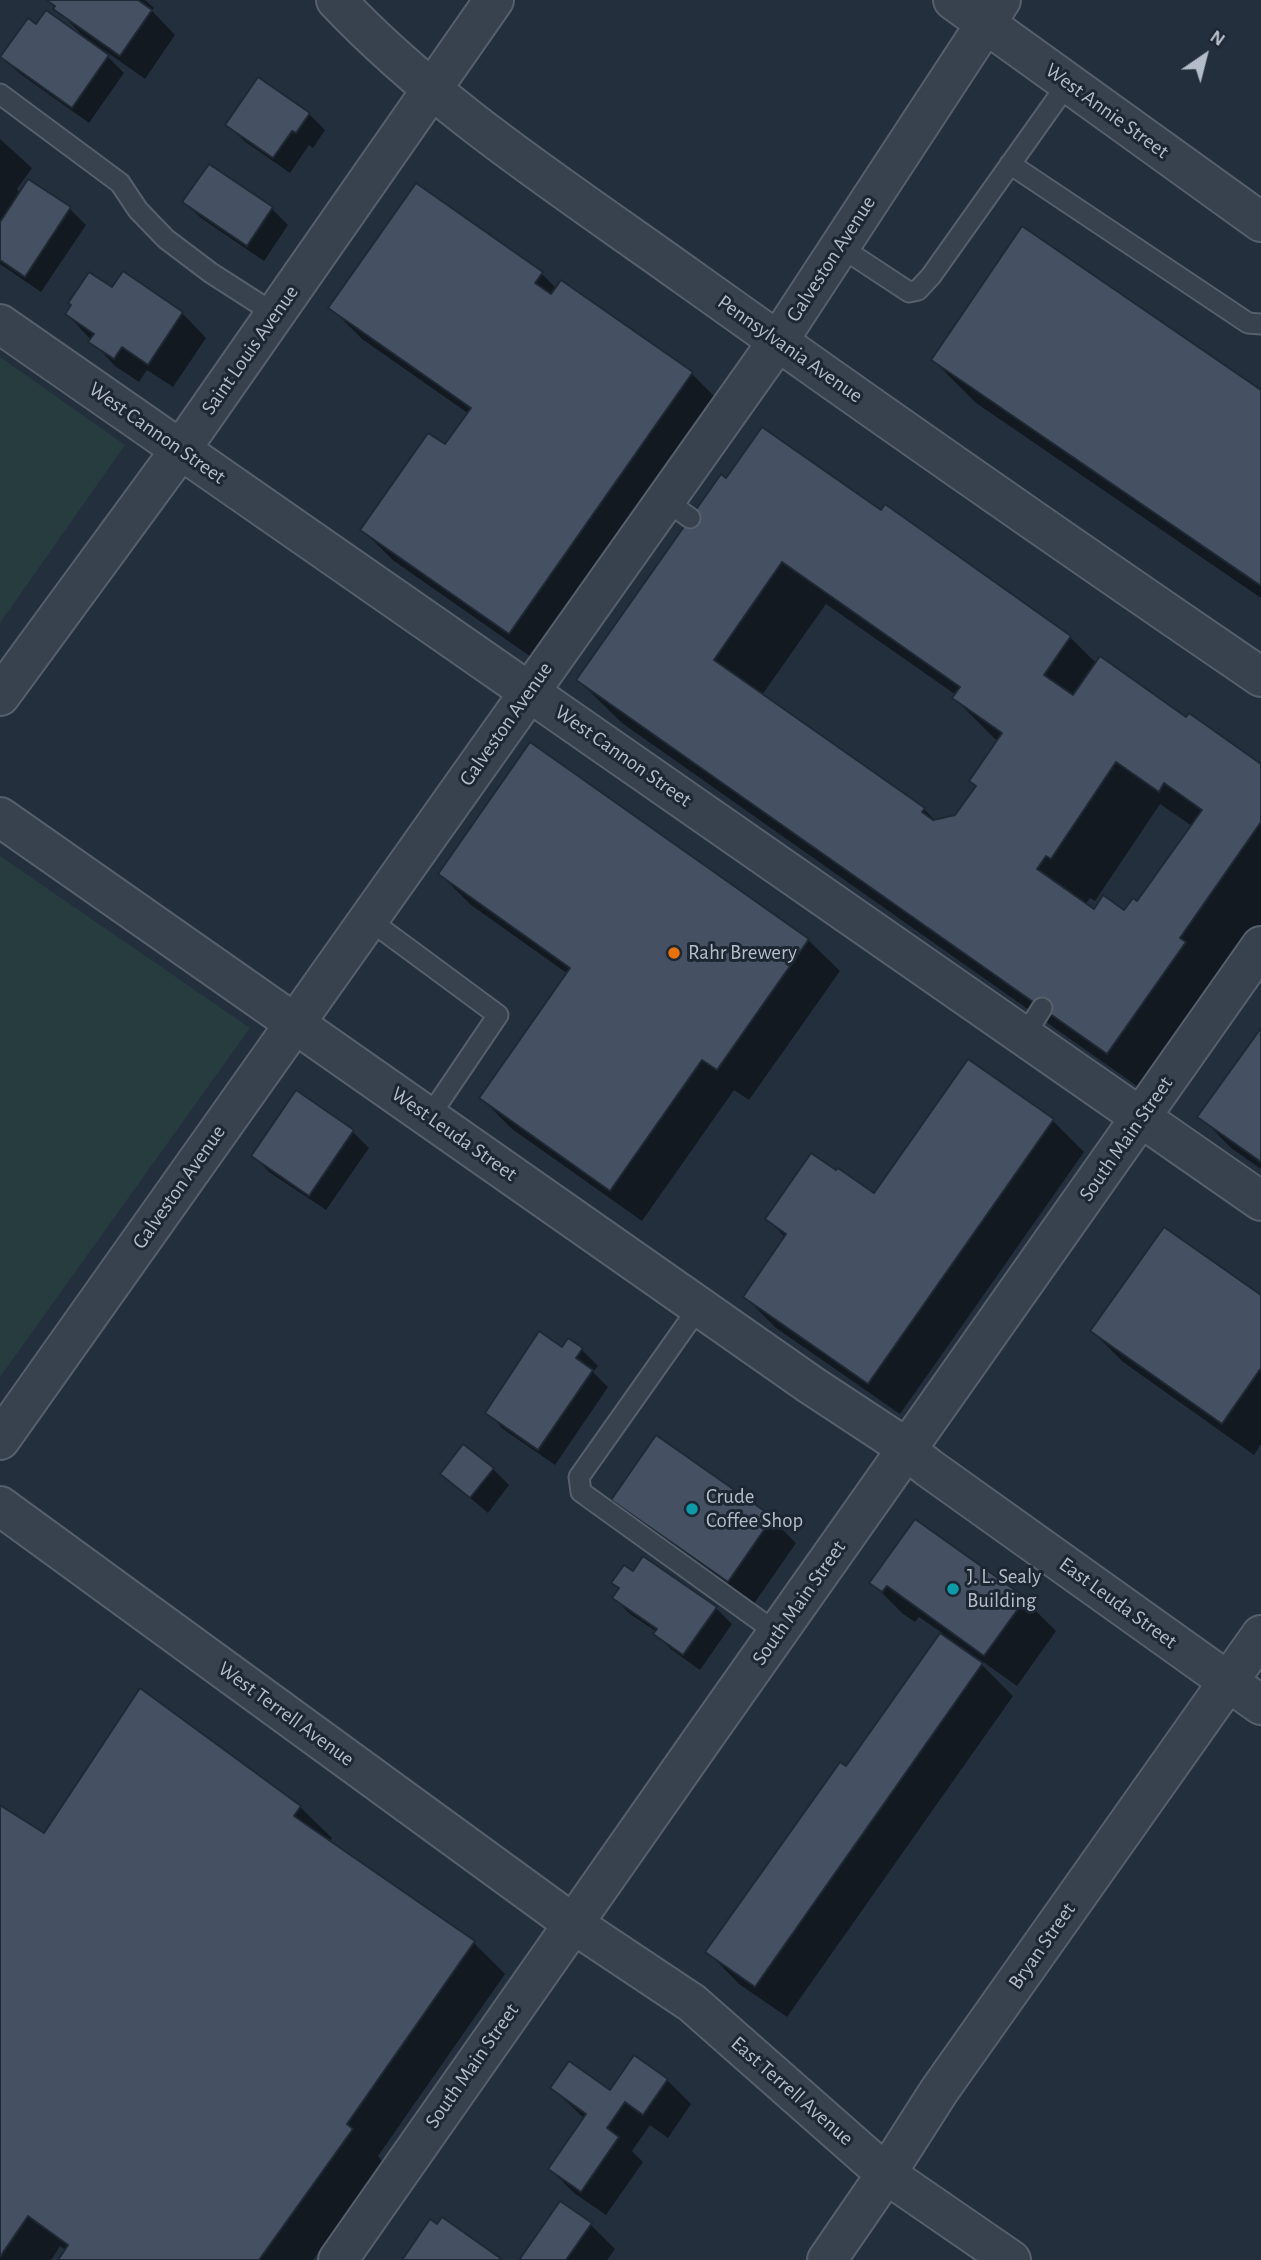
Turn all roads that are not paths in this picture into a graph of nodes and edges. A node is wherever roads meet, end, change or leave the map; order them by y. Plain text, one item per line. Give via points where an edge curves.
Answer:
1 (337, 0) edge
2 (494, 0) edge
3 (953, 0) edge
4 (993, 11) edge
5 (1068, 83) junction
6 (431, 89) junction
7 (0, 94) edge
8 (1010, 164) junction
9 (1261, 222) edge
10 (839, 246) junction
11 (275, 314) junction
12 (0, 324) edge
13 (1261, 324) edge
14 (778, 341) junction
15 (181, 449) junction
16 (1261, 677) edge
17 (529, 692) junction
18 (0, 696) edge
19 (0, 817) edge
20 (368, 919) junction
21 (1261, 946) edge
22 (295, 1023) junction
23 (1142, 1116) junction
24 (429, 1117) junction
25 (1261, 1201) edge
26 (699, 1307) junction
27 (0, 1440) edge
28 (906, 1452) junction
29 (0, 1506) edge
30 (778, 1633) junction
31 (1261, 1635) edge
32 (1228, 1682) junction
33 (1261, 1705) edge
34 (572, 1923) junction
35 (886, 2174) junction
36 (338, 2260) edge
37 (827, 2260) edge
38 (1011, 2260) edge

1 - 6 street, Pennsylvania Avenue
2 - 6 street, Saint Louis Avenue
3 - 4 street, West Annie Street
4 - 5 street, West Annie Street
4 - 10 street, Galveston Avenue
5 - 8 lane
5 - 9 street, West Annie Street
6 - 11 street, Saint Louis Avenue
6 - 14 street, Pennsylvania Avenue
7 - 11 lane via 120,183 166,239
8 - 10 lane via 918,290 909,292
8 - 13 lane via 1248,323
10 - 14 street, Galveston Avenue
11 - 15 street, Saint Louis Avenue
12 - 15 street, West Cannon Street
14 - 16 street, Pennsylvania Avenue
14 - 17 street, Galveston Avenue via 678,509
15 - 17 street, West Cannon Street
15 - 18 street, Saint Louis Avenue
17 - 20 street, Galveston Avenue
17 - 23 street, West Cannon Street via 1033,1021
19 - 22 street, West Leuda Street
20 - 22 street, Galveston Avenue
20 - 24 lane via 498,1015
21 - 23 street, South Main Street
22 - 24 street, West Leuda Street
22 - 27 street, Galveston Avenue
23 - 25 street, West Cannon Street
23 - 28 street, South Main Street
24 - 26 street, West Leuda Street
26 - 28 street, West Leuda Street
26 - 30 lane via 579,1477 581,1492
28 - 30 street, South Main Street
28 - 32 street, East Leuda Street
29 - 34 street, West Terrell Avenue
30 - 34 street, South Main Street
31 - 32 street, Bryan Street
32 - 33 street, East Leuda Street
32 - 35 street, Bryan Street via 947,2080
34 - 35 street, East Terrell Avenue via 692,2003
34 - 36 street, South Main Street
35 - 37 street, Bryan Street
35 - 38 street, East Terrell Avenue

